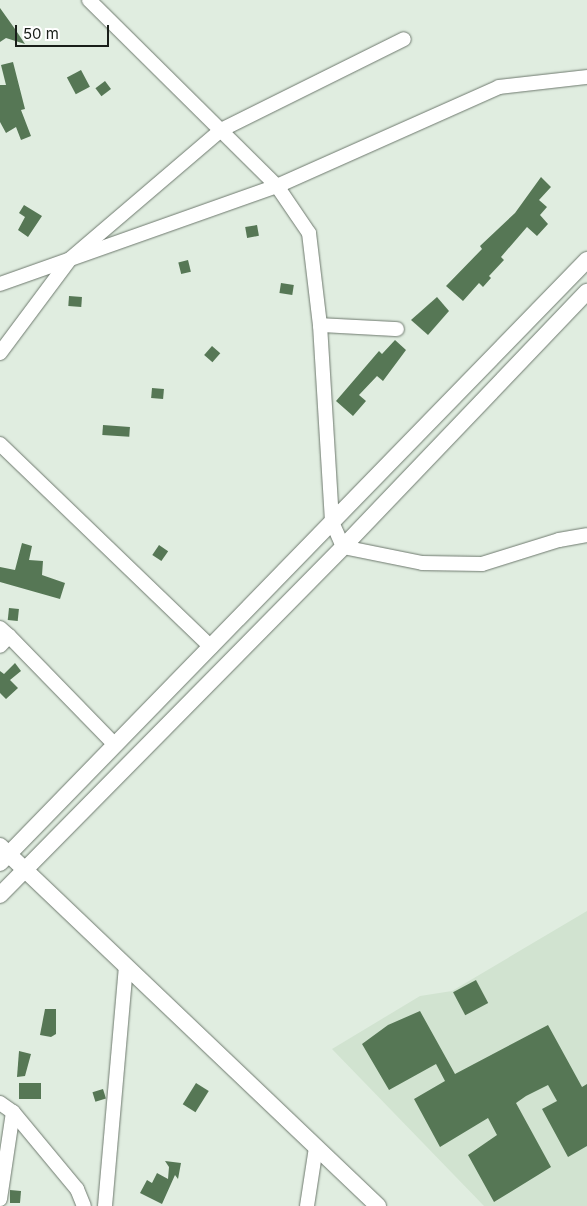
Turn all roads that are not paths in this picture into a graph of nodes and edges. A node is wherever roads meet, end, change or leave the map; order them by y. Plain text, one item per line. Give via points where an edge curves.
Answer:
1 (89, 0) edge
2 (404, 39) dead end
3 (587, 77) edge
4 (221, 130) junction
5 (277, 186) junction
6 (70, 260) junction
7 (587, 260) edge
8 (3, 280) edge
9 (587, 292) edge
10 (552, 296) junction
11 (568, 312) junction
12 (320, 325) junction
13 (397, 329) dead end
14 (0, 353) edge
15 (0, 444) edge
16 (332, 522) junction
17 (587, 535) edge
18 (343, 547) junction
19 (3, 637) edge
20 (211, 647) junction
21 (115, 745) junction
22 (3, 854) edge
23 (25, 869) junction
24 (0, 895) edge
25 (126, 966) junction
26 (0, 1103) edge
27 (13, 1112) junction
28 (316, 1147) junction
29 (0, 1199) edge
30 (84, 1206) edge
31 (105, 1206) edge
32 (307, 1206) edge
33 (378, 1206) edge

1 - 4 street
2 - 4 street
3 - 5 street via 499,87
4 - 5 street
4 - 6 street
5 - 6 street
5 - 12 street via 309,233
6 - 8 street
6 - 14 street
7 - 10 street
9 - 11 street
10 - 11 street
10 - 16 street
11 - 18 street
12 - 13 street
12 - 16 street
15 - 20 street
16 - 18 street
16 - 20 street
17 - 18 street via 482,564 422,563
18 - 23 street
19 - 21 street
20 - 21 street
21 - 22 street
22 - 23 street
23 - 24 street
23 - 25 street
25 - 28 street
25 - 31 street
26 - 27 street
27 - 29 street
27 - 30 street via 77,1189
28 - 32 street
28 - 33 street

